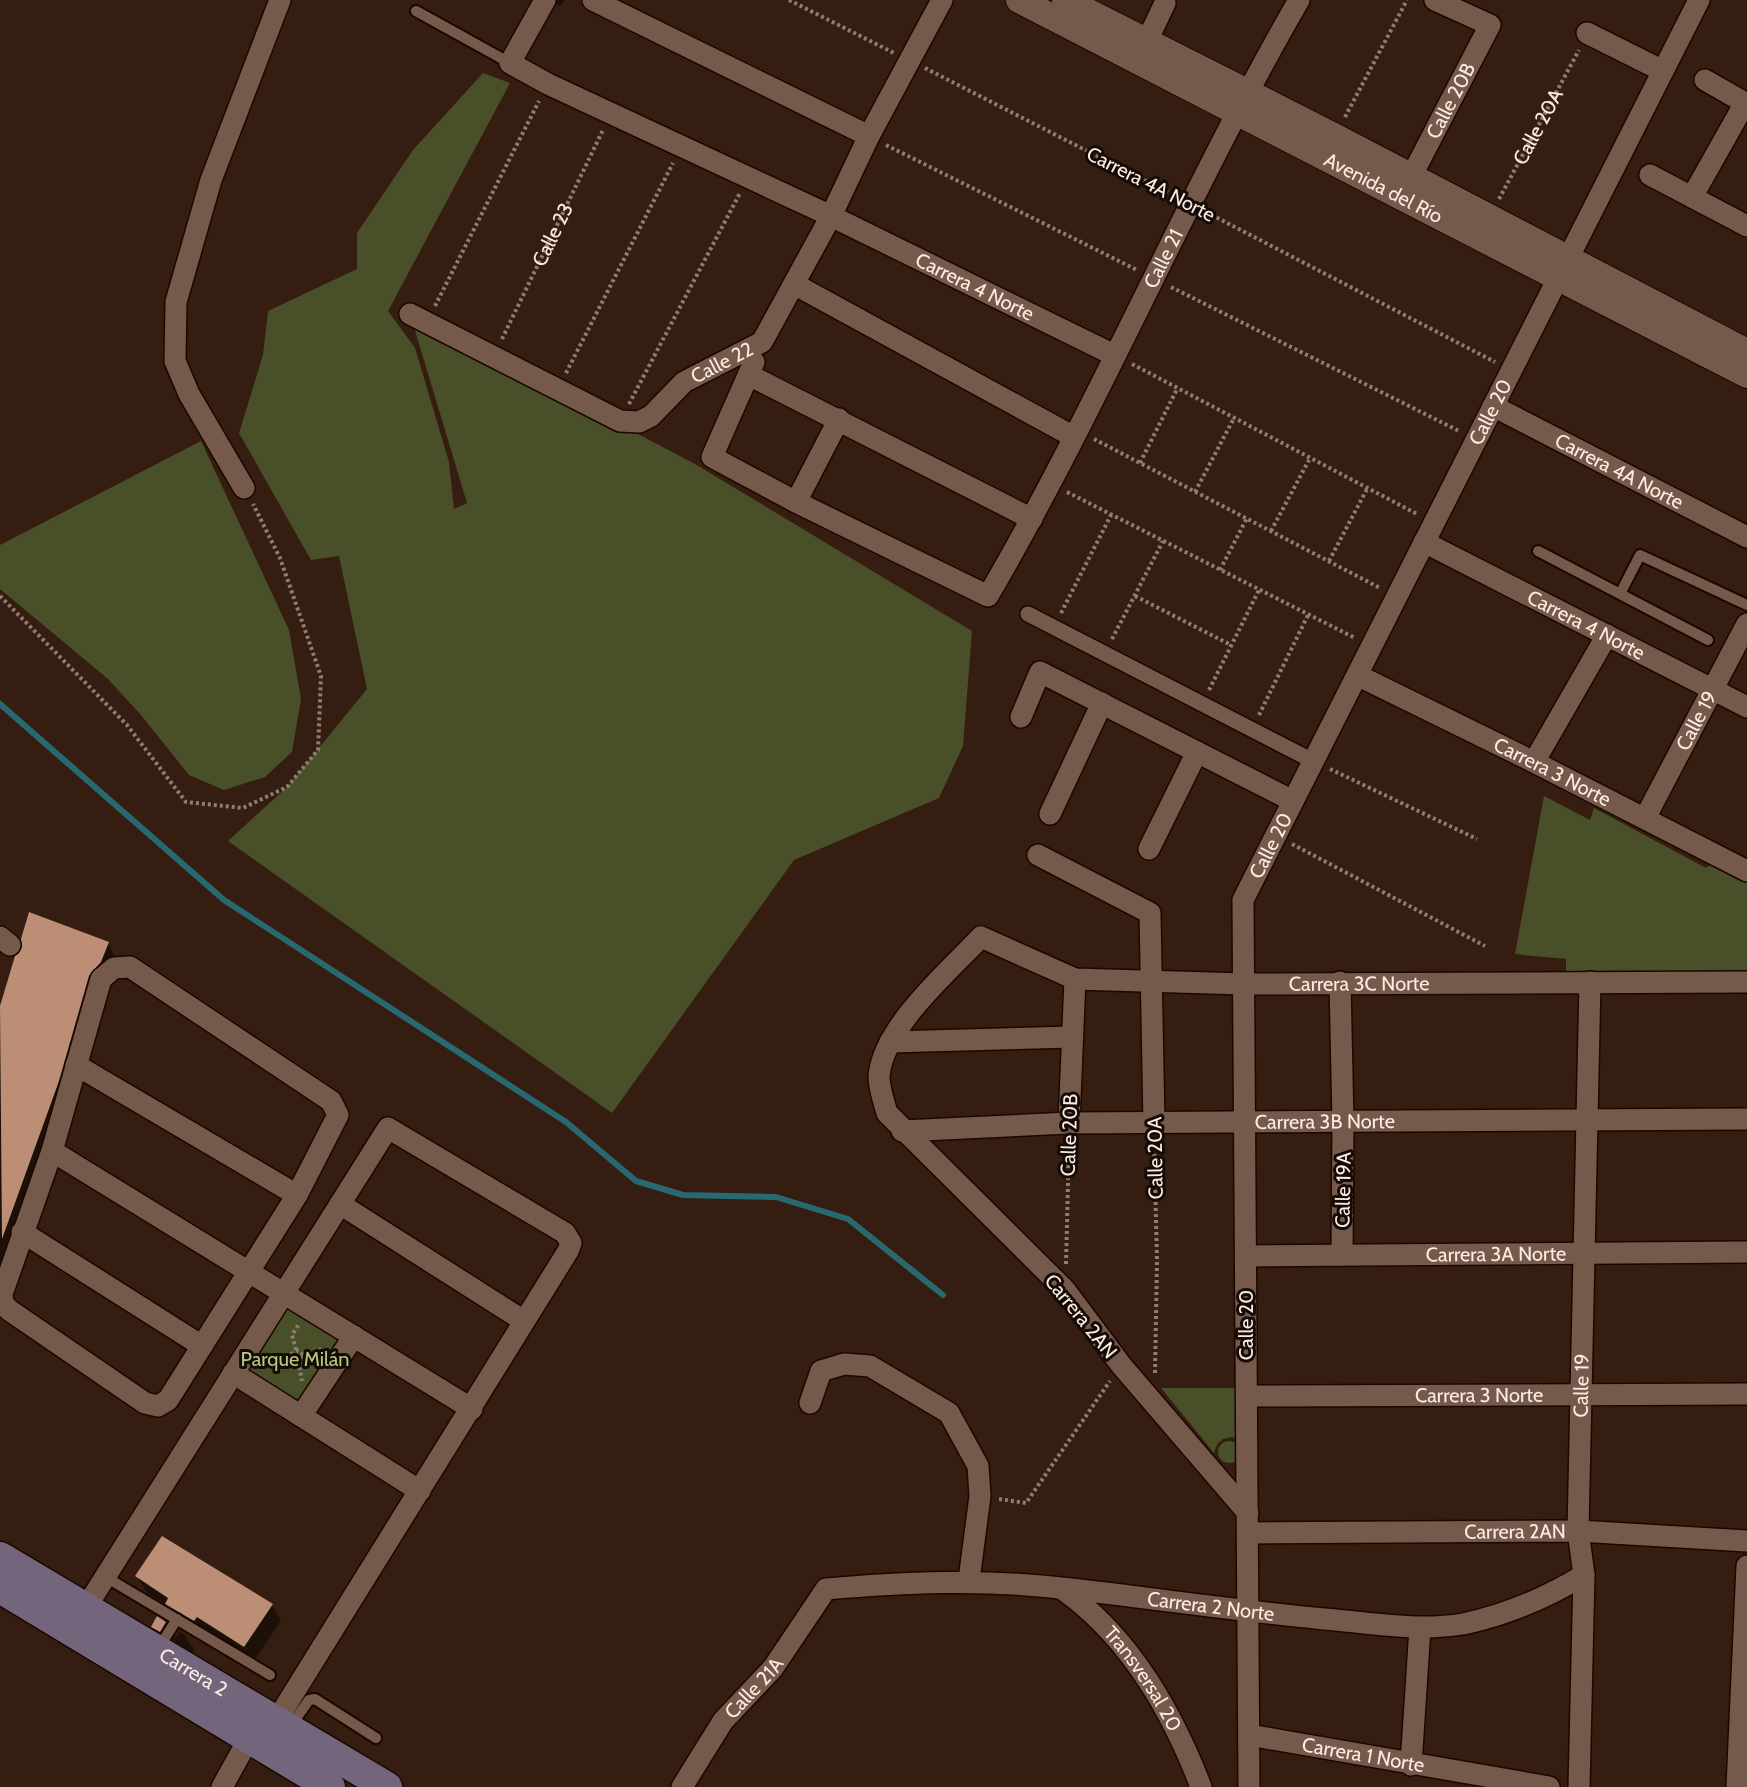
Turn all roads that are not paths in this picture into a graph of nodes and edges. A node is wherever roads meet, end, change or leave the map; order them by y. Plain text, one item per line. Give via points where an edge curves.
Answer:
1 (280, 0) edge
2 (545, 0) edge
3 (593, 0) edge
4 (942, 0) edge
5 (1019, 0) edge
6 (1065, 0) edge
7 (1299, 0) edge
8 (1435, 0) edge
9 (1699, 0) edge
10 (1165, 3) dead end
11 (416, 11) dead end
12 (1587, 33) road end
13 (1146, 43) junction
14 (510, 63) junction
15 (1663, 71) junction
16 (1705, 80) dead end
17 (1241, 102) junction
18 (1746, 104) edge
19 (869, 136) junction
20 (1650, 175) dead end
21 (1411, 177) junction
22 (1692, 197) junction
23 (831, 216) junction
24 (1747, 226) edge
25 (1562, 269) junction
26 (794, 284) junction
27 (418, 319) road end
28 (762, 342) junction
29 (1747, 352) edge
30 (1114, 355) junction
31 (749, 375) junction
32 (1747, 375) edge
33 (1493, 406) junction
34 (839, 419) junction
35 (1075, 434) junction
36 (244, 488) road end
37 (796, 502) junction
38 (1032, 519) junction
39 (1747, 537) edge
40 (1424, 542) junction
41 (1538, 551) dead end
42 (1620, 594) junction
43 (1747, 605) edge
44 (1028, 614) dead end
45 (1747, 624) edge
46 (1607, 635) junction
47 (1708, 640) dead end
48 (1357, 675) junction
49 (1713, 689) junction
50 (1102, 704) junction
51 (1747, 707) edge
52 (1021, 717) dead end
53 (1197, 752) junction
54 (1313, 761) junction
55 (1534, 762) junction
56 (1293, 801) junction
57 (1050, 814) dead end
58 (1645, 818) junction
59 (1149, 849) dead end
60 (1038, 855) dead end
61 (1747, 871) edge
62 (1075, 979) junction
63 (1150, 982) junction
64 (1341, 982) junction
65 (1590, 982) junction
66 (1747, 982) edge
67 (1244, 984) junction
68 (1072, 1037) junction
69 (890, 1042) junction
70 (76, 1065) junction
71 (1747, 1119) edge
72 (1587, 1120) junction
73 (1243, 1122) junction
74 (1343, 1122) junction
75 (1069, 1123) junction
76 (1154, 1123) junction
77 (902, 1131) junction
78 (52, 1151) junction
79 (297, 1195) junction
80 (340, 1204) junction
81 (22, 1232) junction
82 (1747, 1252) edge
83 (1584, 1253) junction
84 (1342, 1255) junction
85 (1246, 1256) junction
86 (248, 1270) junction
87 (284, 1293) junction
88 (524, 1321) junction
89 (354, 1336) junction
90 (202, 1346) junction
91 (243, 1370) junction
92 (1747, 1394) edge
93 (1247, 1396) junction
94 (1581, 1396) junction
95 (810, 1403) dead end
96 (472, 1409) junction
97 (302, 1416) junction
98 (420, 1491) junction
99 (1248, 1523) junction
100 (1578, 1531) junction
101 (1747, 1541) edge
102 (0, 1557) edge
103 (1747, 1566) edge
104 (1584, 1575) junction
105 (105, 1576) junction
106 (969, 1580) junction
107 (0, 1588) edge
108 (1059, 1588) junction
109 (826, 1589) joint
110 (85, 1608) junction
111 (1248, 1611) junction
112 (177, 1619) junction
113 (1420, 1628) junction
114 (156, 1652) junction
115 (270, 1675) dead end
116 (1744, 1695) edge
117 (281, 1727) junction
118 (1249, 1735) junction
119 (376, 1738) dead end
120 (248, 1740) junction
121 (1411, 1765) junction
122 (222, 1787) edge
123 (330, 1787) edge
124 (387, 1787) edge
125 (682, 1787) edge
126 (1201, 1787) edge
127 (1250, 1787) edge
128 (1549, 1787) edge
129 (1580, 1787) edge
130 (1737, 1787) edge

1 - 36 street via 211,180 176,302 175,361 189,394
2 - 14 street
3 - 19 street
4 - 19 street, Calle 22
5 - 17 street, Avenida del Río
6 - 13 street, Avenida del Río
7 - 17 street, Calle 21
8 - 21 street, Calle 20B via 1490,26
9 - 15 street, Calle 20
10 - 13 street
11 - 14 lane
12 - 15 street
13 - 17 street, Avenida del Río
14 - 23 street, Carrera 4 Norte
15 - 25 street, Calle 20
16 - 18 street
17 - 21 street, Avenida del Río via 1334,136
17 - 25 street, Avenida del Río
17 - 30 street, Calle 21
18 - 22 street
19 - 23 street, Calle 22
20 - 22 street
21 - 25 street, Avenida del Río via 1489,218
22 - 24 street
23 - 26 street, Calle 22
23 - 30 street, Carrera 4 Norte
25 - 29 street, Avenida del Río
25 - 32 street, Avenida del Río
25 - 33 street, Calle 20
26 - 28 street, Calle 22
26 - 35 street
27 - 28 street, Calle 22 via 620,421 639,422 651,416 684,382
28 - 31 street
30 - 35 street, Calle 21
31 - 34 street
31 - 37 street via 712,457
33 - 39 street, Carrera 4A Norte
33 - 40 street, Calle 20
34 - 37 street
34 - 38 street
35 - 38 street, Calle 21
37 - 38 street, Calle 21 via 988,596
40 - 46 street, Carrera 4 Norte
40 - 48 street, Calle 20
41 - 42 lane
42 - 43 lane via 1640,555
42 - 47 lane
44 - 54 street
45 - 49 street, Calle 19
46 - 49 street, Carrera 4 Norte
46 - 55 street
48 - 54 street, Calle 20
48 - 55 street, Carrera 3 Norte
49 - 51 street, Carrera 4 Norte
49 - 58 street, Calle 19
50 - 52 street via 1040,672
50 - 53 street
50 - 57 street
53 - 56 street
53 - 59 street
54 - 56 street, Calle 20
55 - 58 street, Carrera 3 Norte
56 - 67 street, Calle 20 via 1243,900
58 - 61 street, Carrera 3 Norte
60 - 63 street, Calle 20A via 1150,913
62 - 63 street, Carrera 3C Norte
62 - 68 street, Calle 20B
62 - 69 street, Carrera 3C Norte via 981,936 921,1001
63 - 67 street, Carrera 3C Norte
63 - 76 street, Calle 20A
64 - 65 street, Carrera 3C Norte
64 - 67 street, Carrera 3C Norte
64 - 74 street, Calle 19A
65 - 66 street, Carrera 3C Norte
65 - 72 street, Calle 19
67 - 73 street, Calle 20
68 - 69 street
68 - 75 street, Calle 20B
69 - 77 street, Carrera 2AN via 879,1078 886,1113
70 - 78 street
70 - 79 street
70 - 79 street via 101,979 114,968 130,967 331,1101 338,1114
71 - 72 street, Carrera 3B Norte
72 - 74 street, Carrera 3B Norte
72 - 83 street, Calle 19
73 - 74 street, Carrera 3B Norte
73 - 76 street, Carrera 3B Norte
73 - 85 street, Calle 20
74 - 84 street, Calle 19A
75 - 76 street, Carrera 3B Norte
75 - 77 street, Carrera 3B Norte
77 - 99 street, Carrera 2AN via 1065,1290
78 - 81 street
78 - 86 street
79 - 86 street
80 - 87 street
80 - 88 street
80 - 88 street via 388,1128 565,1233 571,1243
81 - 90 street
81 - 90 street via 2,1294 3,1303 145,1403 158,1406 168,1400
82 - 83 street, Carrera 3A Norte
83 - 84 street, Carrera 3A Norte
83 - 94 street, Calle 19
84 - 85 street, Carrera 3A Norte
85 - 93 street, Calle 20
86 - 87 street
86 - 90 street
87 - 89 street
87 - 91 street
88 - 96 street
89 - 96 street
89 - 97 street
91 - 97 street
91 - 105 street
92 - 94 street, Carrera 3 Norte
93 - 94 street, Carrera 3 Norte
93 - 99 street, Calle 20
94 - 100 street, Calle 19
95 - 106 street via 821,1371 844,1364 870,1366 949,1413 978,1466 980,1496
96 - 98 street
97 - 98 street
98 - 117 street
99 - 100 street, Carrera 2AN
99 - 111 street, Calle 20
100 - 101 street, Carrera 2AN
100 - 104 street, Calle 19
102 - 110 main road, Carrera 2
103 - 116 street
104 - 113 street, Carrera 2 Norte via 1530,1604 1493,1617
104 - 129 street, Calle 19
105 - 110 street
105 - 112 lane
106 - 108 street, Carrera 2 Norte
106 - 109 street, Carrera 2 Norte
107 - 120 main road, Carrera 2
108 - 111 street, Carrera 2 Norte
108 - 126 street, Transversal 20 via 1081,1602 1105,1626 1151,1684
109 - 125 street, Calle 21A via 773,1668 723,1721
110 - 114 main road, Carrera 2
111 - 113 street, Carrera 2 Norte
111 - 118 street, Calle 20
112 - 114 lane
112 - 115 lane
113 - 121 street
114 - 117 main road, Carrera 2
116 - 130 street
117 - 119 lane via 309,1700 315,1699
117 - 124 main road, Carrera 2
118 - 121 street, Carrera 1 Norte
118 - 127 street, Calle 20
120 - 122 street
120 - 123 main road, Carrera 2
121 - 128 street, Carrera 1 Norte

